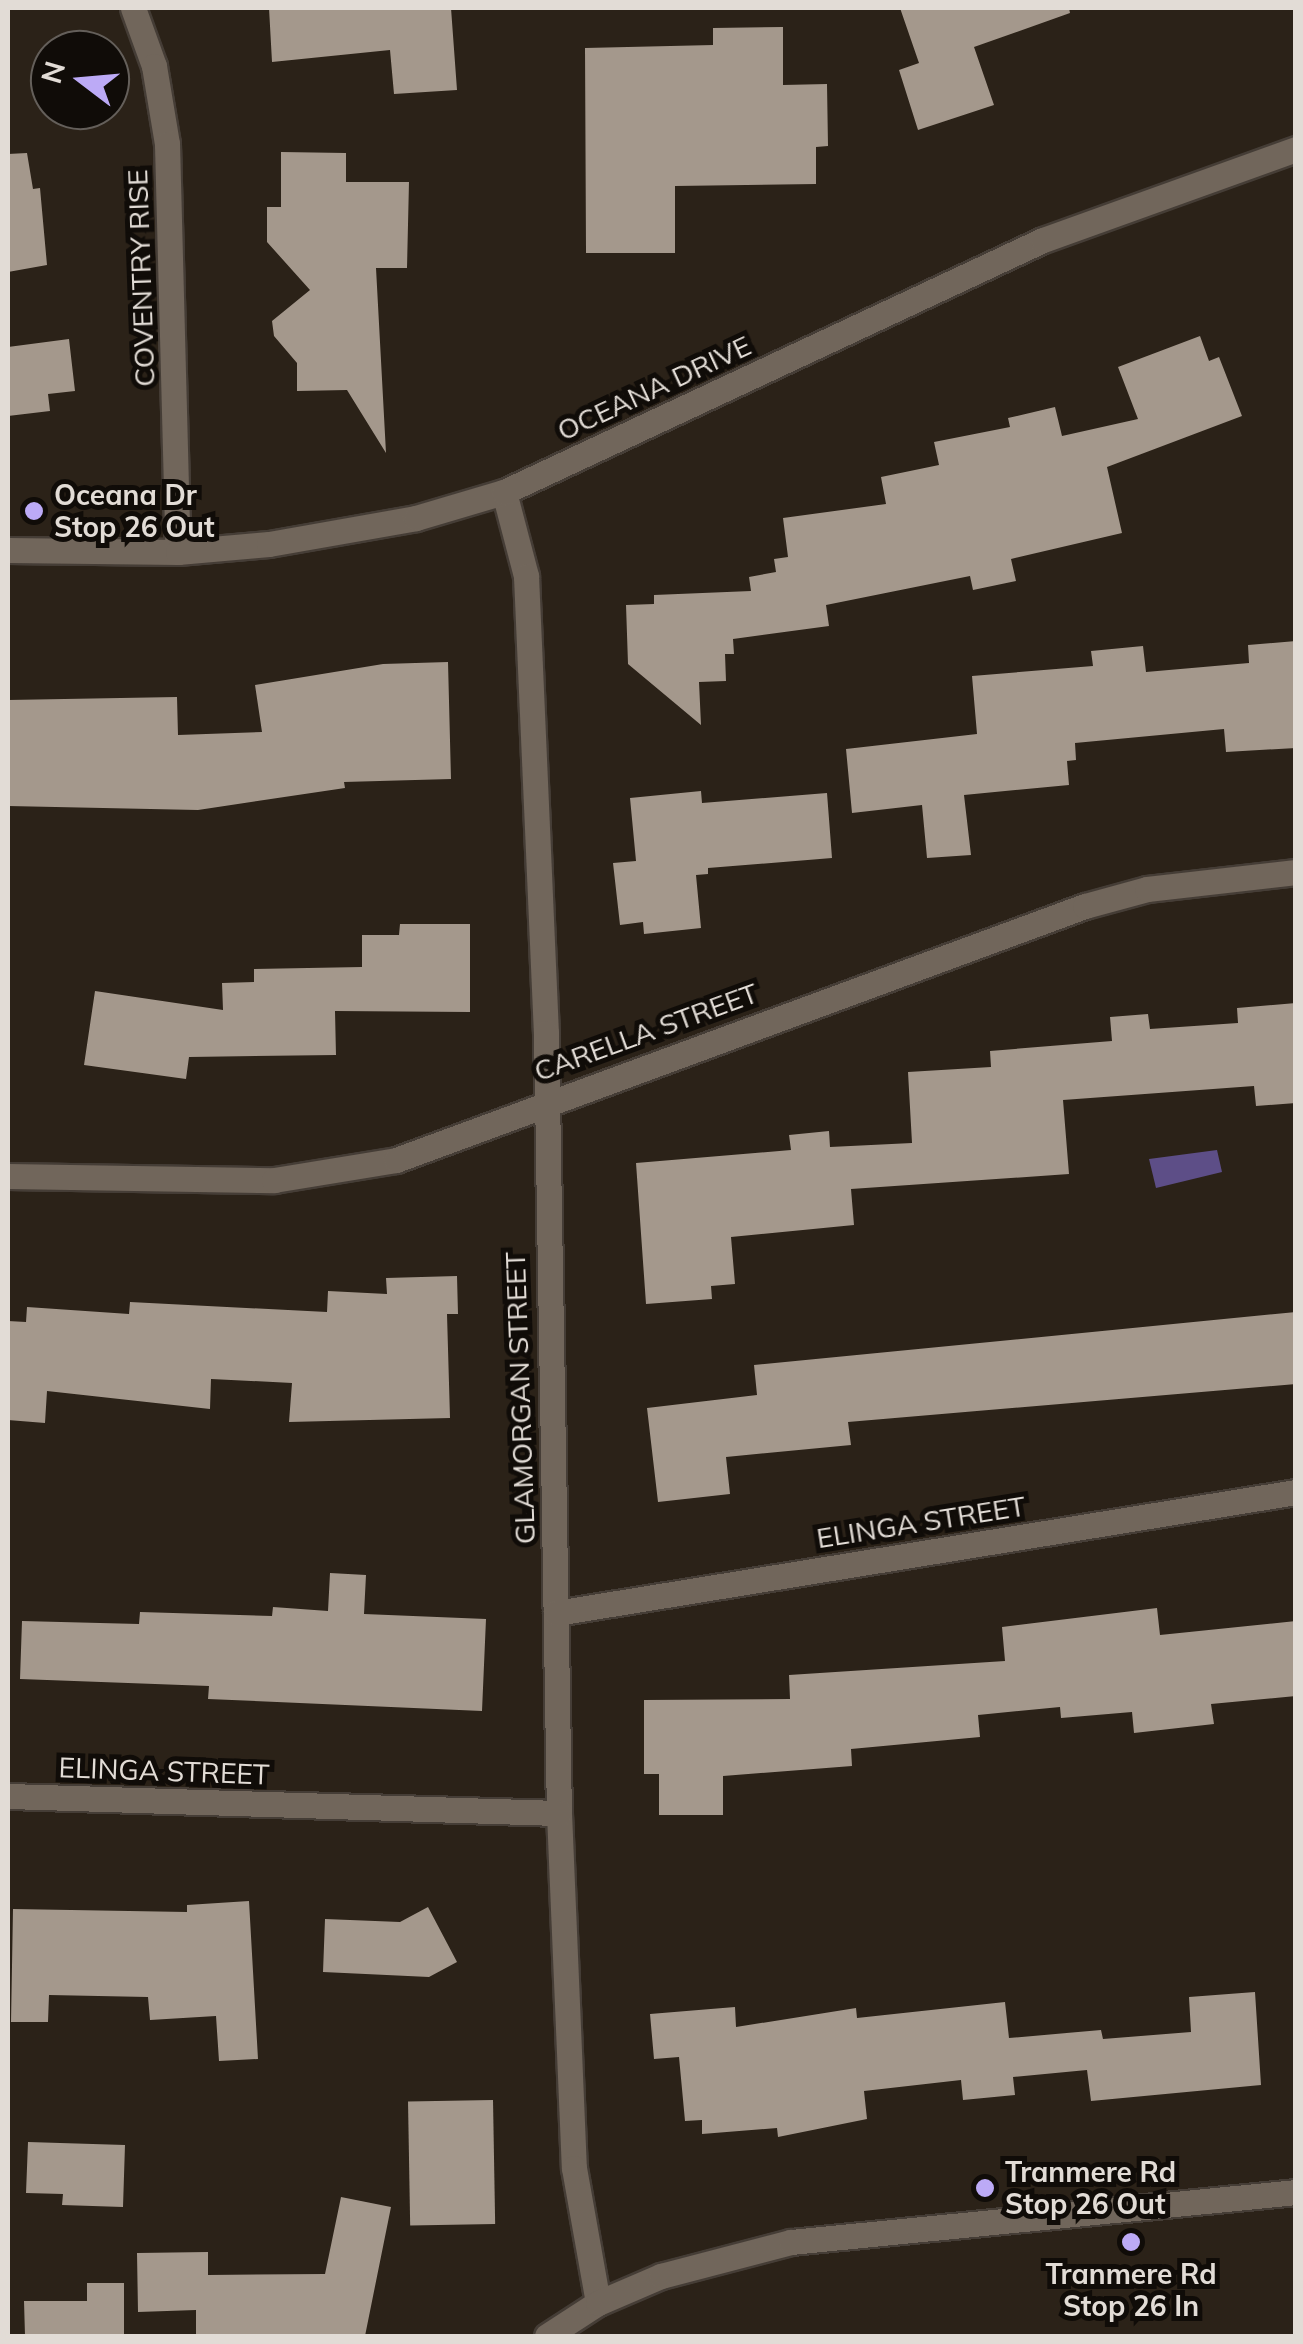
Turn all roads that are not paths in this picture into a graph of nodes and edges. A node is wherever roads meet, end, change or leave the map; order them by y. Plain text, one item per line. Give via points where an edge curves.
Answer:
1 (133, 8) edge
2 (1296, 149) edge
3 (504, 492) junction
4 (8, 550) edge
5 (178, 552) junction
6 (1296, 872) edge
7 (542, 1101) junction
8 (8, 1176) edge
9 (1296, 1492) edge
10 (556, 1614) junction
11 (8, 1796) edge
12 (559, 1813) junction
13 (1296, 2192) edge
14 (598, 2304) junction
15 (547, 2336) edge

1 - 5 street, COVENTRY RISE via 154,66 167,144
2 - 3 street, OCEANA DRIVE via 1043,240
3 - 5 street, OCEANA DRIVE via 354,530
3 - 7 street, GLAMORGAN STREET via 526,576 546,1033
4 - 5 street, OCEANA DRIVE
6 - 7 street, CARELLA STREET via 1165,886 1085,906
7 - 8 street, CARELLA STREET via 396,1160 342,1172 200,1183
7 - 10 street, GLAMORGAN STREET
9 - 10 street, ELINGA STREET
10 - 12 street, GLAMORGAN STREET
11 - 12 street, ELINGA STREET
12 - 14 street, GLAMORGAN STREET via 574,2168
13 - 14 street via 791,2242 722,2255
14 - 15 street

